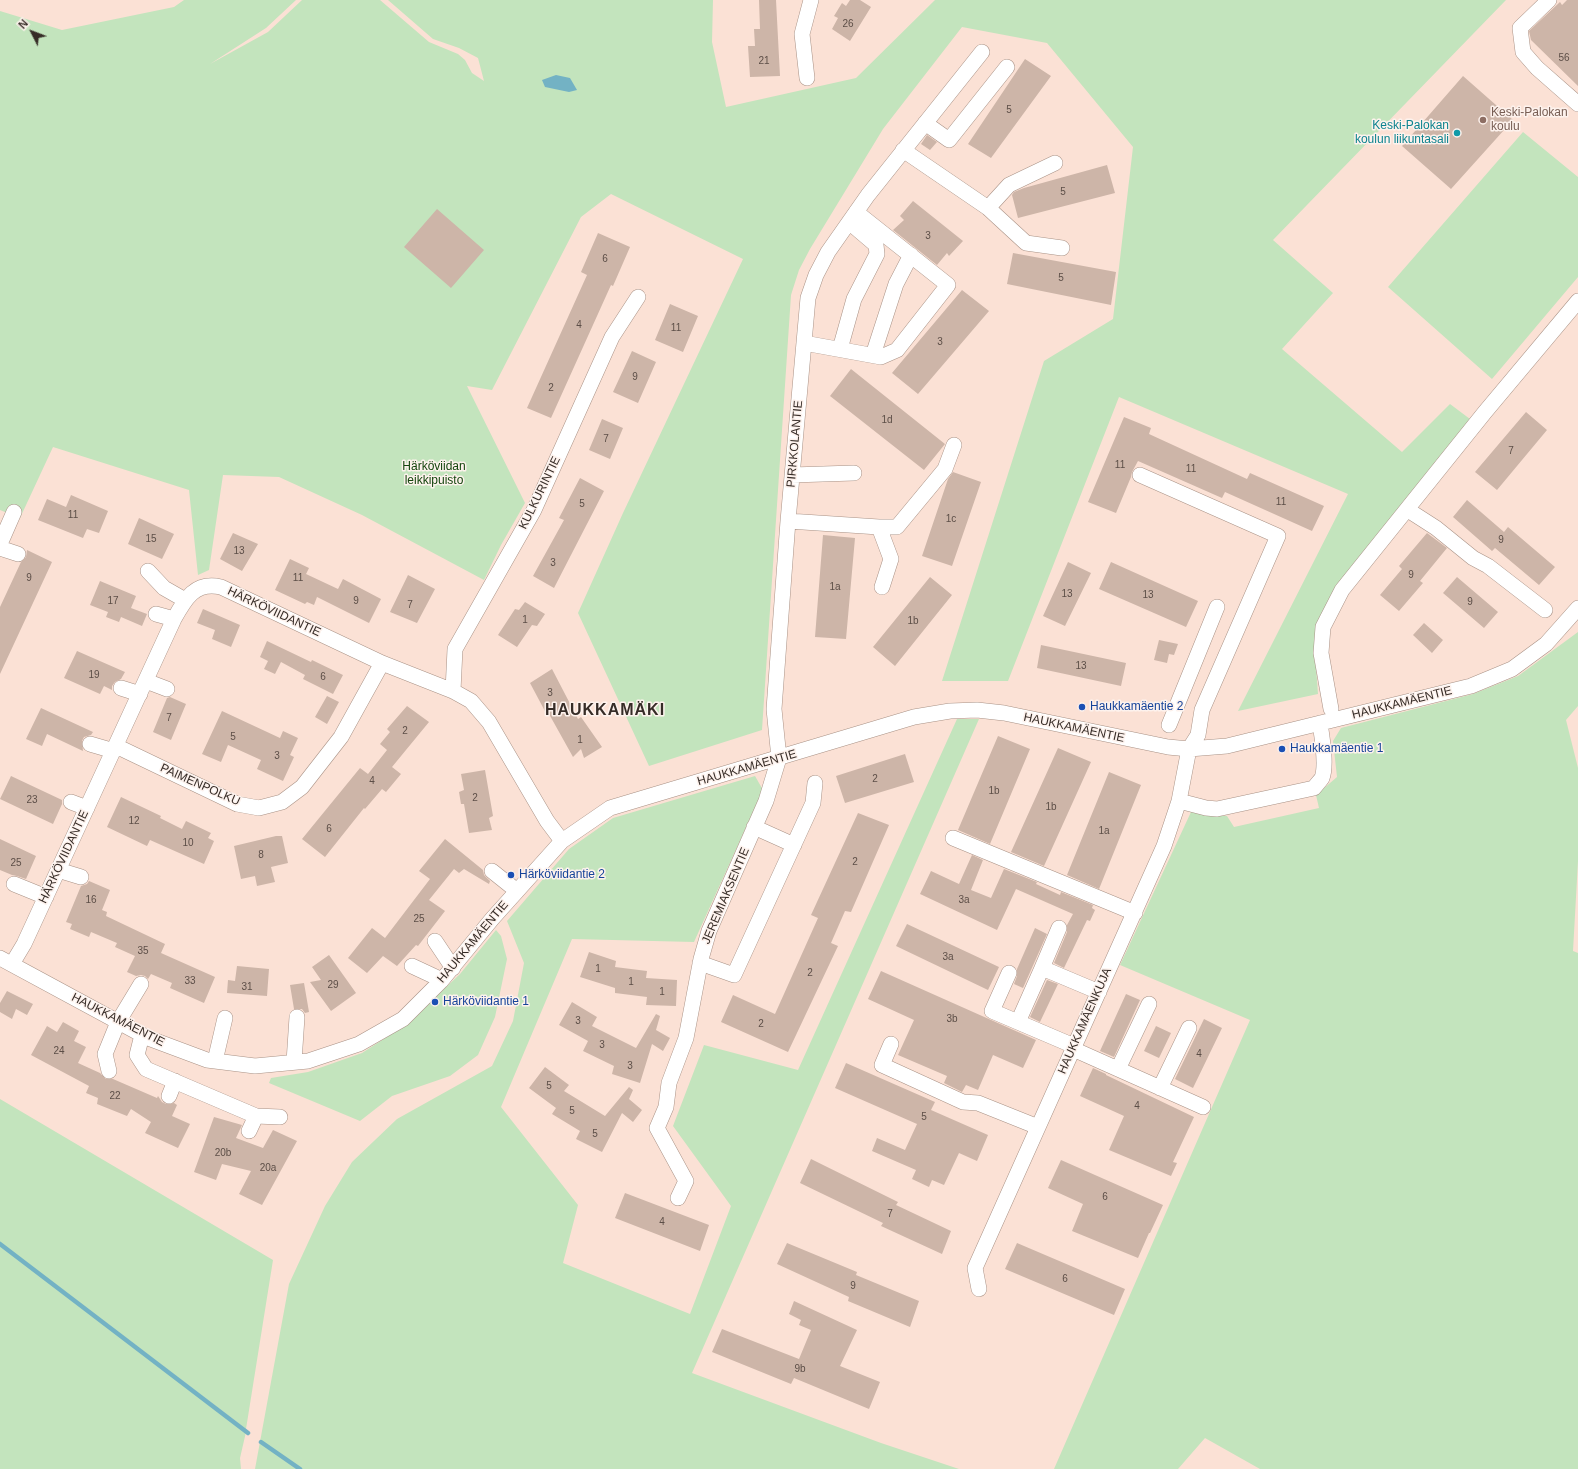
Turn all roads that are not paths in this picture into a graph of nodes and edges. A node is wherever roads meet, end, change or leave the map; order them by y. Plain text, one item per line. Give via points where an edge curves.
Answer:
1 (811, 0) edge
2 (1549, 0) edge
3 (982, 52) dead end
4 (1008, 67) dead end
5 (807, 78) dead end
6 (1578, 104) edge
7 (925, 123) junction
8 (900, 153) junction
9 (1055, 163) dead end
10 (988, 208) junction
11 (852, 217) junction
12 (1062, 248) dead end
13 (911, 256) junction
14 (638, 297) dead end
15 (1578, 301) edge
16 (804, 343) junction
17 (840, 349) junction
18 (873, 356) junction
19 (954, 445) dead end
20 (854, 473) dead end
21 (792, 475) junction
22 (1140, 475) dead end
23 (1408, 510) junction
24 (14, 512) dead end
25 (788, 521) junction
26 (879, 527) junction
27 (0, 544) edge
28 (0, 548) edge
29 (18, 554) dead end
30 (148, 571) dead end
31 (882, 587) dead end
32 (185, 600) junction
33 (1217, 607) dead end
34 (1545, 610) dead end
35 (156, 614) dead end
36 (1576, 614) edge
37 (174, 619) junction
38 (382, 663) junction
39 (121, 688) dead end
40 (143, 688) junction
41 (167, 689) dead end
42 (453, 691) junction
43 (1331, 709) dead end
44 (1320, 723) junction
45 (1170, 725) dead end
46 (90, 744) dead end
47 (115, 748) junction
48 (1189, 749) junction
49 (779, 758) junction
50 (815, 783) dead end
51 (1179, 801) junction
52 (71, 802) dead end
53 (87, 808) junction
54 (754, 827) junction
55 (953, 838) dead end
56 (562, 841) junction
57 (794, 845) junction
58 (58, 870) junction
59 (492, 871) dead end
60 (81, 877) dead end
61 (14, 884) dead end
62 (517, 891) junction
63 (46, 897) junction
64 (1135, 912) junction
65 (1059, 928) dead end
66 (434, 941) dead end
67 (6, 961) edge
68 (700, 963) junction
69 (412, 966) dead end
70 (453, 968) junction
71 (1042, 968) junction
72 (1009, 973) dead end
73 (442, 980) junction
74 (141, 984) dead end
75 (1099, 992) junction
76 (1149, 1004) dead end
77 (297, 1016) dead end
78 (225, 1018) dead end
79 (118, 1022) junction
80 (1018, 1022) junction
81 (1189, 1028) dead end
82 (142, 1035) junction
83 (891, 1044) dead end
84 (1073, 1048) junction
85 (215, 1061) junction
86 (294, 1062) junction
87 (1118, 1069) junction
88 (109, 1071) dead end
89 (175, 1081) junction
90 (1160, 1088) junction
91 (169, 1096) dead end
92 (1202, 1107) dead end
93 (256, 1116) junction
94 (280, 1117) dead end
95 (1038, 1127) junction
96 (249, 1131) dead end
97 (678, 1198) dead end
98 (979, 1289) dead end

1 - 5 street via 802,34
2 - 6 street via 1520,28 1524,52 1537,68
3 - 7 street, PIRKKOLANTIE
4 - 7 street via 949,140
7 - 8 street, PIRKKOLANTIE
8 - 10 street
8 - 11 street, PIRKKOLANTIE
9 - 10 street via 1009,185
10 - 12 street via 1026,243
11 - 13 street
11 - 16 street, PIRKKOLANTIE via 816,275 808,298
11 - 17 street via 876,245 876,254 854,299
13 - 18 street via 896,284
13 - 18 street via 948,285 897,350 881,357
14 - 42 street, KULKURINTIE via 612,337 534,510 455,649
15 - 23 street via 1485,412
16 - 17 street
16 - 21 street, PIRKKOLANTIE
17 - 18 street
19 - 26 street via 945,469 897,527
20 - 21 street
21 - 25 street, PIRKKOLANTIE
22 - 48 street, HAUKKAMÄENKUJA via 1278,536 1202,710 1198,735
23 - 34 street
23 - 43 street via 1342,590 1323,627 1321,654
24 - 27 street
25 - 26 street
25 - 49 street, PIRKKOLANTIE via 774,709
26 - 31 street via 891,559
28 - 29 street
30 - 32 street via 164,588
32 - 37 street, HÄRKÖVIIDANTIE
32 - 38 street, HÄRKÖVIIDANTIE via 202,587 221,587
33 - 45 street
35 - 37 street
36 - 44 street, HAUKKAMÄENTIE via 1546,644 1512,669 1471,686
37 - 40 street, HÄRKÖVIIDANTIE
38 - 42 street, HÄRKÖVIIDANTIE
38 - 47 street, PAIMENPOLKU via 341,737 302,787 282,802 258,808 237,804
39 - 40 street
40 - 41 street
40 - 47 street, HÄRKÖVIIDANTIE
42 - 56 street, HÄRKÖVIIDANTIE via 471,701 489,722 547,822
44 - 48 street, HAUKKAMÄENTIE via 1227,746
44 - 51 street via 1324,753 1323,774 1314,788 1217,809
46 - 47 street, PAIMENPOLKU
47 - 53 street, HÄRKÖVIIDANTIE
48 - 49 street, HAUKKAMÄENTIE via 977,710 914,717
48 - 51 street, HAUKKAMÄENKUJA
49 - 54 street, JEREMIAKSENTIE via 766,801
49 - 56 street, HAUKKAMÄENTIE via 610,808
50 - 57 street via 814,803
51 - 64 street, HAUKKAMÄENKUJA via 1164,846
52 - 53 street
53 - 58 street, HÄRKÖVIIDANTIE
54 - 57 street
54 - 68 street, JEREMIAKSENTIE via 709,931
55 - 64 street
56 - 62 street, HAUKKAMÄENTIE
57 - 68 street via 734,975
58 - 60 street
58 - 63 street, HÄRKÖVIIDANTIE
59 - 62 street
61 - 63 street
62 - 70 street, HAUKKAMÄENTIE
63 - 67 street, HÄRKÖVIIDANTIE via 24,944
64 - 75 street, HAUKKAMÄENKUJA
65 - 71 street
66 - 70 street
67 - 79 street, HAUKKAMÄENTIE
68 - 97 street, JEREMIAKSENTIE via 686,1038 669,1083 666,1107 657,1128 686,1181
69 - 73 street
70 - 73 street, HAUKKAMÄENTIE
71 - 75 street
71 - 80 street
72 - 80 street via 992,1011
73 - 86 street, HAUKKAMÄENTIE via 403,1019 358,1044 308,1061
74 - 79 street
75 - 84 street, HAUKKAMÄENKUJA
76 - 87 street
77 - 86 street
78 - 85 street
79 - 82 street, HAUKKAMÄENTIE
79 - 88 street via 105,1054
80 - 84 street
81 - 90 street
82 - 85 street, HAUKKAMÄENTIE
82 - 89 street via 137,1055 146,1069
83 - 95 street via 882,1065 962,1102 978,1103
84 - 87 street
84 - 95 street, HAUKKAMÄENKUJA
85 - 86 street, HAUKKAMÄENTIE via 255,1066
87 - 90 street
89 - 91 street
89 - 93 street
90 - 92 street
93 - 94 street
93 - 96 street
95 - 98 street, HAUKKAMÄENKUJA via 975,1268

